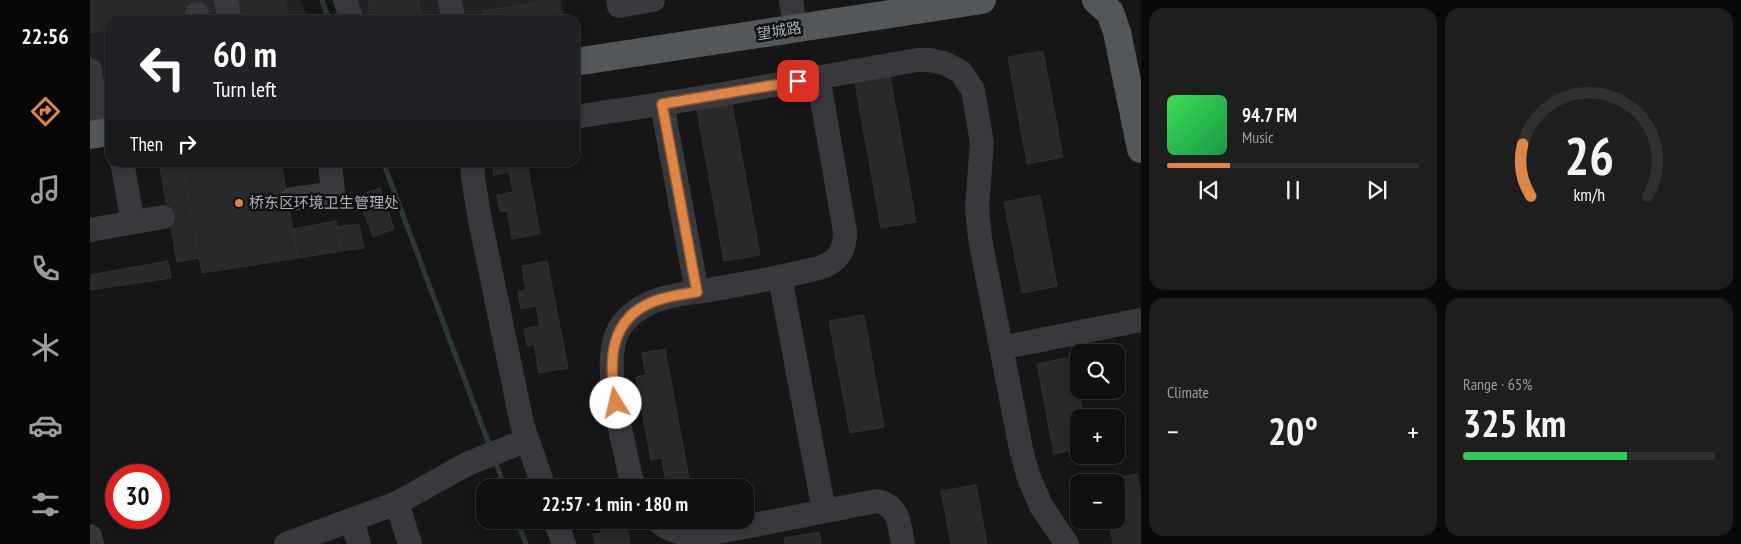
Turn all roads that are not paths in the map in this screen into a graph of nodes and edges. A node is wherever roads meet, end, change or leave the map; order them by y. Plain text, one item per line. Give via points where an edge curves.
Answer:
1 (226, 0) edge
2 (345, 0) edge
3 (450, 0) edge
4 (618, 0) edge
5 (653, 0) edge
6 (791, 0) edge
7 (982, 0) edge
8 (1096, 0) edge
9 (926, 4) edge
10 (229, 15) edge
11 (350, 15) edge
12 (452, 15) edge
13 (795, 28) junction
14 (580, 61) edge
15 (818, 77) junction
16 (96, 84) edge
17 (662, 104) junction
18 (1137, 110) edge
19 (580, 116) edge
20 (100, 134) edge
21 (1141, 149) edge
22 (123, 167) edge
23 (330, 167) edge
24 (472, 167) edge
25 (292, 200) dead end
26 (163, 217) dead end
27 (133, 222) junction
28 (90, 230) edge
29 (780, 277) junction
30 (697, 292) junction
31 (1141, 320) edge
32 (1001, 348) junction
33 (520, 443) junction
34 (539, 479) edge
35 (632, 479) edge
36 (397, 503) junction
37 (824, 511) junction
38 (352, 520) junction
39 (558, 529) edge
40 (672, 529) edge
41 (746, 535) edge
42 (90, 536) edge
43 (92, 544) edge
44 (286, 544) edge
45 (359, 544) edge
46 (410, 544) edge
47 (564, 544) edge
48 (903, 544) edge
49 (1066, 544) edge

1 - 10 street
2 - 11 street
3 - 12 street
4 - 5 street via 619,6
6 - 13 street
7 - 9 main road, 望城路
8 - 18 main road via 1110,12
9 - 13 main road, 望城路
13 - 14 main road, 望城路
15 - 17 street
15 - 29 street via 845,244 832,263
15 - 32 street via 918,60 944,63 961,72 973,90 982,143 977,206 980,239
16 - 20 street
17 - 19 street
17 - 30 street
18 - 21 main road
22 - 27 street
23 - 25 street via 333,193
24 - 33 street via 480,220 522,424
26 - 27 street
27 - 28 street
29 - 30 street
29 - 37 street
30 - 35 street via 663,298 642,307 619,329 611,364 612,385
31 - 32 street
32 - 49 street via 1028,475 1041,506
33 - 34 street
33 - 36 street via 467,464
36 - 38 street
36 - 46 street
37 - 41 street
37 - 48 street via 886,503 897,516
38 - 44 street
38 - 45 street
39 - 47 street
40 - 41 street via 687,535
42 - 43 street

